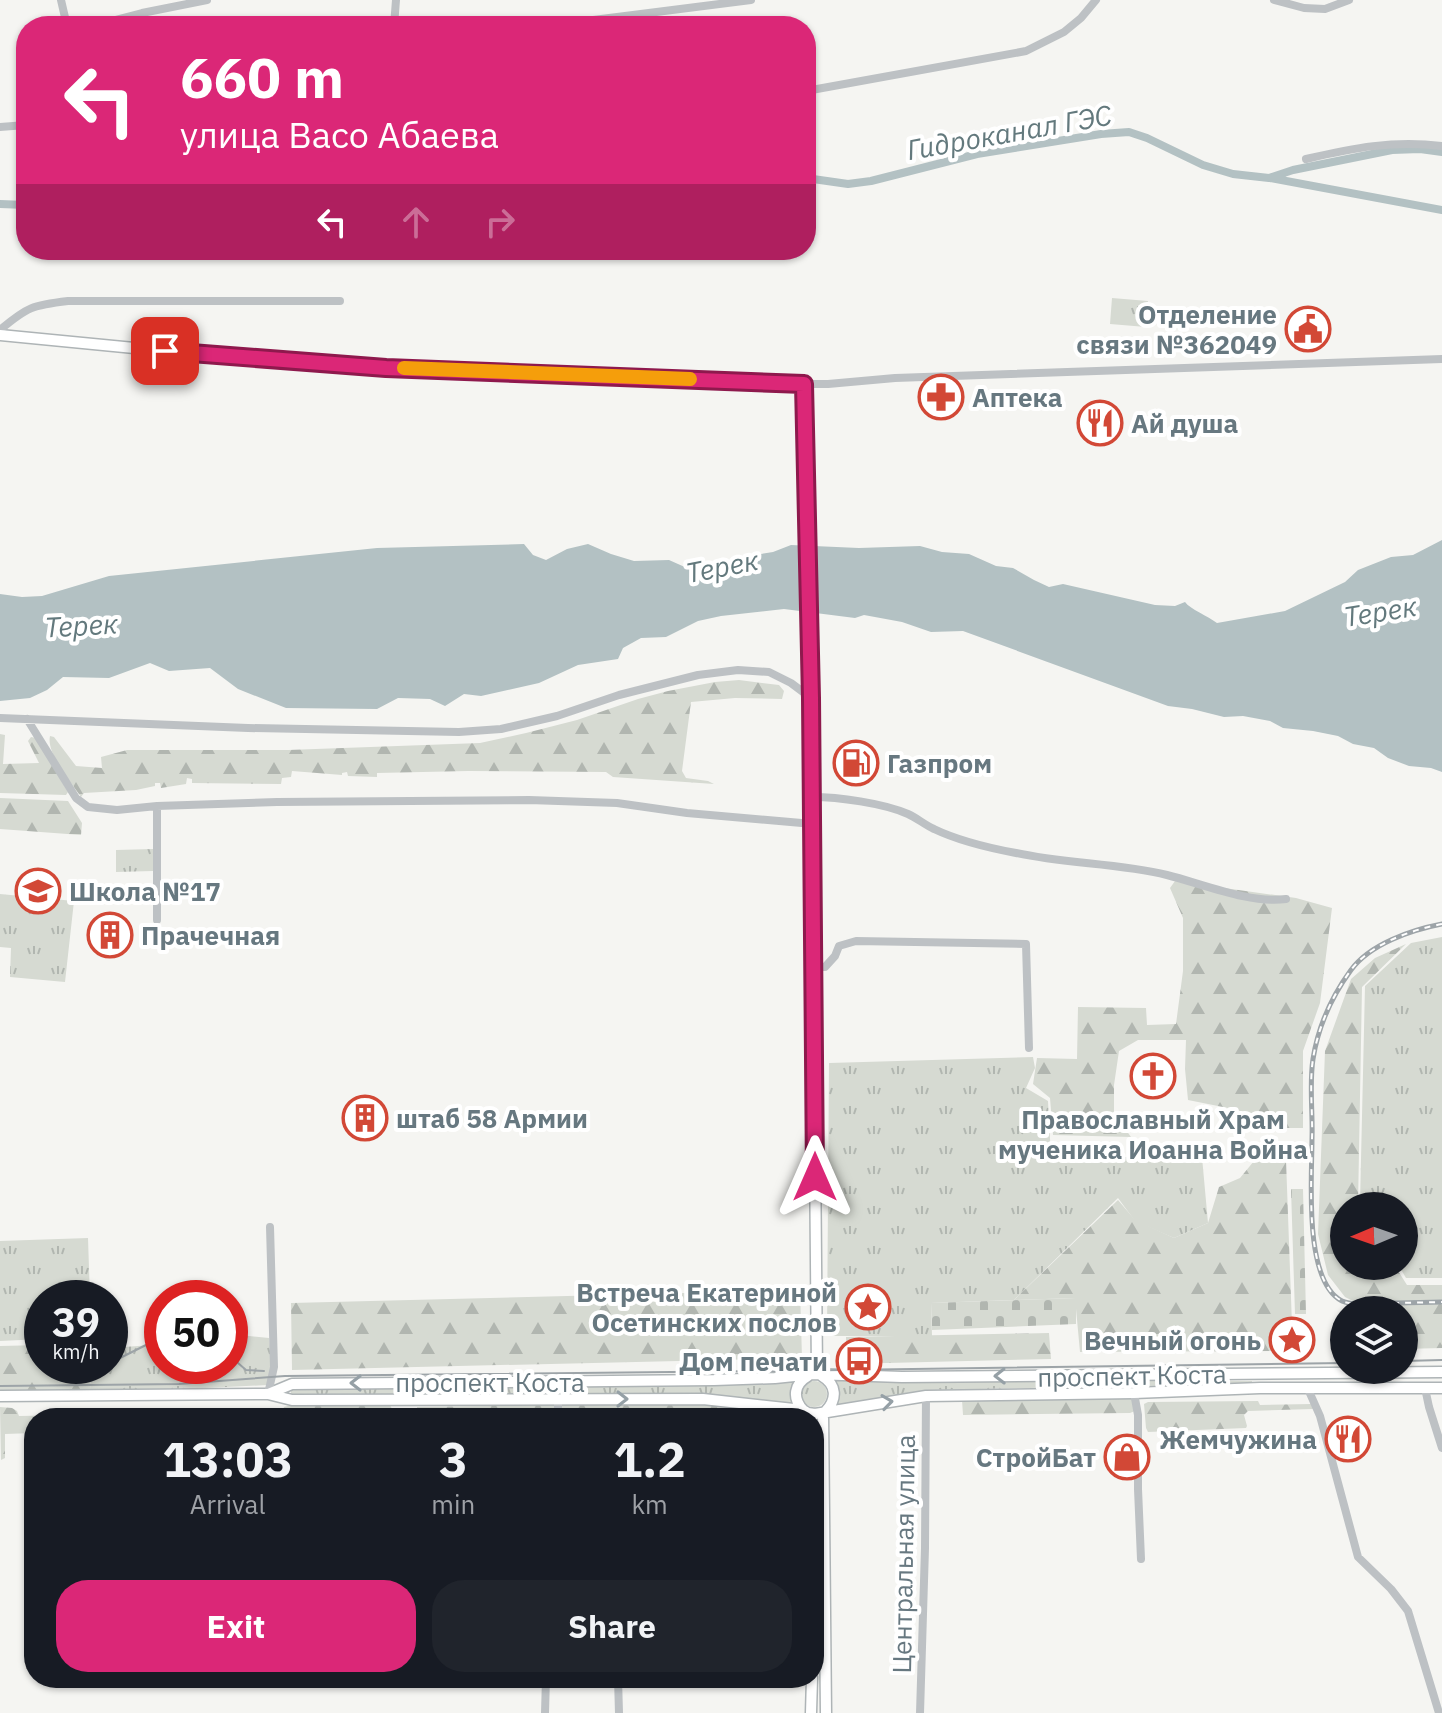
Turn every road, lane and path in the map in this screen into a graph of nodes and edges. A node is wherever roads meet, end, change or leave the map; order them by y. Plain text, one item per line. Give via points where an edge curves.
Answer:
1 (207, 0) edge
2 (751, 0) edge
3 (1096, 0) edge
4 (1274, 0) edge
5 (1349, 0) edge
6 (130, 16) edge
7 (625, 16) edge
8 (816, 89) edge
9 (1442, 146) edge
10 (1306, 159) dead end
11 (340, 301) dead end
12 (0, 332) edge
13 (1442, 359) edge
14 (804, 384) junction
15 (811, 698) junction
16 (0, 718) edge
17 (27, 719) junction
18 (812, 797) junction
19 (157, 806) junction
20 (813, 824) junction
21 (1286, 899) dead end
22 (157, 920) dead end
23 (814, 967) junction
24 (1029, 1048) dead end
25 (270, 1227) dead end
26 (1442, 1372) edge
27 (1289, 1373) junction
28 (816, 1375) junction
29 (1425, 1388) junction
30 (1442, 1388) edge
31 (1289, 1389) junction
32 (1308, 1389) junction
33 (1134, 1393) junction
34 (268, 1394) junction
35 (0, 1396) edge
36 (926, 1396) junction
37 (558, 1399) junction
38 (558, 1408) edge
39 (765, 1408) edge
40 (802, 1408) edge
41 (824, 1412) junction
42 (1442, 1448) edge
43 (1141, 1559) dead end
44 (546, 1688) edge
45 (618, 1688) edge
46 (812, 1688) edge
47 (545, 1713) edge
48 (619, 1713) edge
49 (811, 1713) edge
50 (826, 1713) edge
51 (920, 1713) edge
52 (1439, 1713) edge

1 - 6 street
2 - 7 street
3 - 8 street via 1064,32 1026,51
4 - 5 street via 1325,9
9 - 10 street via 1391,143
11 - 12 street via 68,301 23,310
12 - 14 main road via 386,368
13 - 14 street
14 - 15 main road
15 - 17 street via 769,672 738,670 685,678 501,729 459,732
15 - 18 main road
16 - 17 street
17 - 19 street via 82,803 117,810
18 - 20 main road
18 - 21 street via 906,813 935,830 1018,854 1164,874 1255,899
19 - 20 street via 529,800 617,803
19 - 22 street
20 - 23 main road
23 - 24 street via 825,967 839,946 856,941 1026,944
23 - 28 main road
25 - 34 street via 274,1367
26 - 27 main road, проспект Коста
27 -> 28 main road, проспект Коста
27 - 31 main road
28 -> 34 main road, проспект Коста via 292,1384
28 - 40 main road via 796,1388
28 - 41 main road via 831,1382 835,1392
29 - 30 main road, проспект Коста
29 - 32 main road, проспект Коста
29 - 42 street
31 - 32 main road, проспект Коста
31 - 33 main road, проспект Коста
32 - 52 street via 1358,1557 1408,1611
33 - 36 main road, проспект Коста
33 - 43 street
34 - 35 main road, проспект Коста
34 - 37 main road, проспект Коста via 292,1400
41 -> 36 main road, проспект Коста
36 - 51 street, Центральная улица
37 - 38 street
37 -> 39 main road, проспект Коста via 703,1399
41 - 50 main road
44 - 47 street
45 - 48 street
46 - 49 main road

